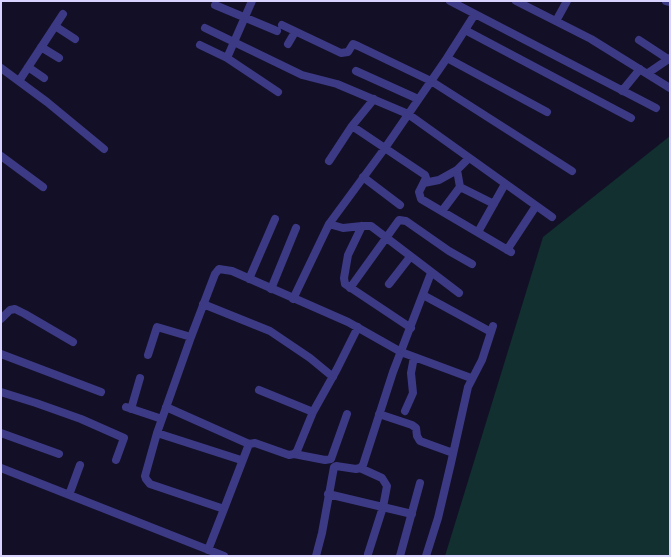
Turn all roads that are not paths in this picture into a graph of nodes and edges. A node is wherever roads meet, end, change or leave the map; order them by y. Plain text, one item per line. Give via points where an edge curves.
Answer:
1 (252, 1) edge
2 (450, 1) edge
3 (516, 1) edge
4 (567, 1) edge
5 (528, 4) edge
6 (215, 5) dead end
7 (63, 14) dead end
8 (475, 14) junction
9 (245, 18) junction
10 (556, 21) junction
11 (55, 26) junction
12 (205, 28) dead end
13 (464, 30) junction
14 (295, 32) junction
15 (75, 39) dead end
16 (639, 40) dead end
17 (234, 42) junction
18 (288, 44) dead end
19 (200, 45) dead end
20 (41, 47) junction
21 (59, 58) dead end
22 (226, 58) junction
23 (447, 58) junction
24 (669, 59) edge
25 (1, 68) edge
26 (28, 68) junction
27 (640, 69) junction
28 (356, 71) dead end
29 (648, 73) junction
30 (44, 78) dead end
31 (19, 81) junction
32 (431, 81) junction
33 (670, 88) edge
34 (622, 91) junction
35 (278, 92) dead end
36 (374, 99) junction
37 (418, 99) junction
38 (656, 108) dead end
39 (548, 112) dead end
40 (408, 114) junction
41 (631, 118) dead end
42 (352, 126) junction
43 (385, 148) junction
44 (104, 150) dead end
45 (1, 156) edge
46 (469, 158) junction
47 (329, 161) dead end
48 (458, 170) junction
49 (572, 171) dead end
50 (363, 177) junction
51 (424, 183) junction
52 (505, 184) junction
53 (43, 187) dead end
54 (460, 187) junction
55 (494, 204) junction
56 (400, 206) dead end
57 (536, 206) junction
58 (442, 211) junction
59 (552, 217) dead end
60 (275, 219) dead end
61 (329, 224) junction
62 (362, 226) junction
63 (296, 228) dead end
64 (478, 232) junction
65 (386, 238) junction
66 (410, 257) junction
67 (472, 264) dead end
68 (431, 273) junction
69 (249, 279) junction
70 (388, 284) dead end
71 (350, 288) junction
72 (271, 289) junction
73 (459, 293) dead end
74 (423, 295) junction
75 (293, 299) junction
76 (204, 304) junction
77 (1, 319) edge
78 (358, 327) junction
79 (410, 328) junction
80 (191, 337) junction
81 (73, 342) dead end
82 (402, 352) junction
83 (1, 354) edge
84 (148, 355) dead end
85 (414, 357) junction
86 (333, 377) junction
87 (140, 378) dead end
88 (471, 378) junction
89 (259, 390) dead end
90 (1, 392) edge
91 (101, 392) dead end
92 (166, 407) junction
93 (405, 411) dead end
94 (313, 412) junction
95 (346, 414) dead end
96 (380, 414) junction
97 (162, 419) junction
98 (1, 433) edge
99 (158, 433) junction
100 (249, 444) junction
101 (453, 453) junction
102 (59, 454) dead end
103 (294, 454) junction
104 (116, 460) dead end
105 (241, 460) junction
106 (80, 465) dead end
107 (1, 468) edge
108 (360, 468) junction
109 (420, 483) dead end
110 (328, 494) junction
111 (69, 495) junction
112 (383, 507) junction
113 (224, 509) junction
114 (412, 514) junction
115 (208, 550) junction
116 (368, 554) edge
117 (224, 556) edge
118 (316, 556) edge
119 (400, 556) edge
120 (426, 556) edge

1 - 9 street
2 - 8 street
3 - 5 street
4 - 10 street
5 - 10 street
6 - 9 street
7 - 11 street
8 - 13 street
8 - 34 street
9 - 14 street
9 - 17 street
10 - 27 street via 591,38
11 - 15 street
11 - 20 street
12 - 17 street
13 - 23 street
13 - 41 street
14 - 18 street
14 - 32 street via 340,53 348,52 353,44
16 - 24 street
17 - 22 street
17 - 36 street via 302,75 337,84
19 - 22 street
20 - 21 street
20 - 26 street
22 - 35 street
23 - 32 street
23 - 39 street
24 - 29 street
25 - 31 street
26 - 30 street
26 - 31 street
27 - 29 street
27 - 34 street
28 - 37 street
29 - 33 street
31 - 44 street
32 - 37 street
32 - 49 street
34 - 38 street
36 - 40 street
36 - 42 street
37 - 40 street
40 - 43 street
40 - 46 street
42 - 43 street
42 - 47 street
43 - 50 street
43 - 51 street via 425,175
45 - 53 street
46 - 48 street
46 - 52 street
48 - 51 street via 439,180
48 - 54 street
50 - 56 street
50 - 61 street
51 - 58 street via 419,192 421,199
52 - 55 street
52 - 57 street
54 - 55 street
54 - 58 street
55 - 64 street
57 - 59 street
57 - 64 street via 509,251
58 - 64 street
60 - 69 street
61 - 62 street via 343,228
61 - 75 street
62 - 65 street via 371,226
62 - 71 street via 348,255 344,278
63 - 72 street
65 - 66 street
65 - 67 street via 401,219
65 - 71 street
66 - 68 street
66 - 70 street
68 - 73 street
68 - 74 street
69 - 72 street
69 - 76 street via 219,269
71 - 79 street
72 - 75 street
74 - 79 street
74 - 88 street via 492,329 482,360
75 - 78 street
76 - 80 street
76 - 86 street via 270,331
77 - 81 street via 10,310 15,310
78 - 82 street
78 - 86 street
79 - 82 street
80 - 84 street via 157,327
80 - 92 street
82 - 85 street
82 - 96 street
83 - 91 street
85 - 88 street
85 - 93 street via 410,373 413,393
86 - 94 street
87 - 97 street via 129,408
88 - 101 street
89 - 94 street
90 - 104 street via 54,409 124,438
92 - 97 street
92 - 100 street
94 - 103 street
95 - 103 street via 330,459
96 - 101 street via 412,424 420,440
96 - 108 street
97 - 99 street
98 - 102 street
99 - 105 street
99 - 113 street via 146,480
100 - 103 street
100 - 105 street
101 - 120 street
105 - 113 street
106 - 111 street
107 - 111 street
108 - 110 street via 334,467
108 - 112 street via 385,481 387,492
109 - 114 street
110 - 112 street
110 - 118 street
111 - 115 street
112 - 114 street
112 - 116 street
113 - 115 street
114 - 119 street
115 - 117 street

